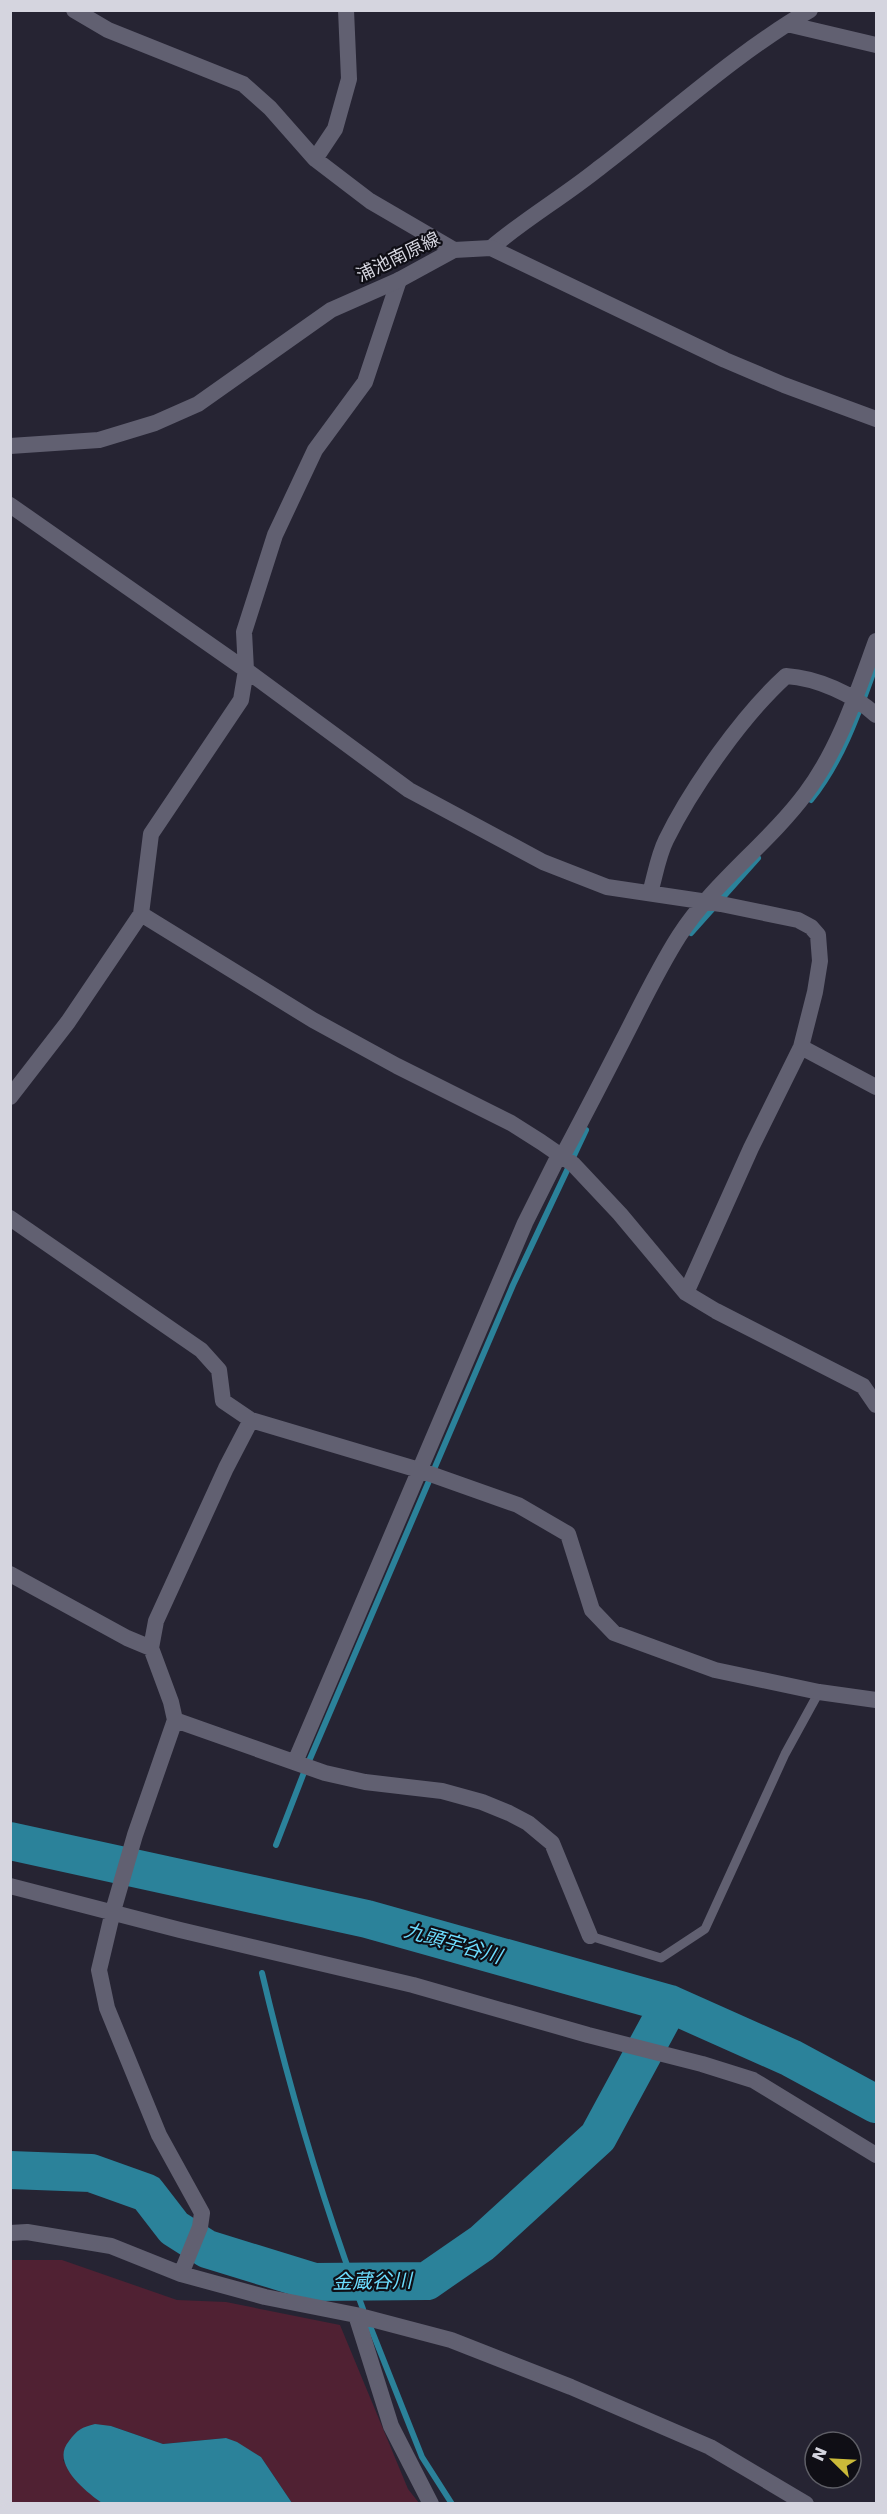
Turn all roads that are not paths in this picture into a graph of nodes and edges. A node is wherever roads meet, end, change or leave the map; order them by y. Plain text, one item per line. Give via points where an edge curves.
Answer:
1 (74, 10) edge
2 (346, 10) edge
3 (810, 10) edge
4 (787, 24) junction
5 (876, 45) edge
6 (315, 159) junction
7 (491, 248) junction
8 (454, 250) junction
9 (399, 280) junction
10 (876, 419) edge
11 (10, 446) edge
12 (10, 505) edge
13 (876, 641) edge
14 (246, 670) junction
15 (864, 706) edge
16 (650, 893) junction
17 (713, 903) junction
18 (141, 914) junction
19 (801, 1047) junction
20 (876, 1087) edge
21 (10, 1097) edge
22 (565, 1159) junction
23 (10, 1218) edge
24 (686, 1293) junction
25 (876, 1405) edge
26 (251, 1420) junction
27 (427, 1473) junction
28 (10, 1574) edge
29 (151, 1648) junction
30 (819, 1692) junction
31 (876, 1700) edge
32 (175, 1720) junction
33 (303, 1765) junction
34 (10, 1886) edge
35 (114, 1908) junction
36 (590, 1936) joint
37 (876, 2155) edge
38 (10, 2233) edge
39 (181, 2274) junction
40 (356, 2315) junction
41 (431, 2504) edge
42 (806, 2504) edge

1 - 6 street via 108,30 243,84
2 - 6 street via 349,79 335,129
3 - 4 street
4 - 5 street
4 - 7 street
6 - 8 street via 370,201
7 - 8 street, 浦池南原線
7 - 10 street, 浦池南原線 via 725,360
8 - 9 street, 浦池南原線
9 - 11 street, 浦池南原線 via 331,310 198,404 155,423 99,440
9 - 14 street via 365,382 315,450 275,535 244,632
12 - 14 street
13 - 15 street
14 - 16 street via 409,790 543,862 607,887
14 - 18 street via 241,700 151,834
15 - 16 street via 807,677 786,676 764,695 688,801 665,842
15 - 17 street via 806,794
16 - 17 street
17 - 19 street via 798,920 818,935 820,962
17 - 22 street via 680,934 658,971
18 - 21 street via 68,1022
18 - 22 street via 313,1020 511,1124
19 - 20 street
19 - 24 street
22 - 24 street via 620,1214
22 - 27 street via 525,1223
23 - 26 street via 201,1350 219,1370 223,1401
24 - 25 street via 863,1386
26 - 27 street
26 - 29 street via 156,1621
27 - 30 street via 518,1505 568,1534 592,1610 614,1633 715,1670
27 - 33 street
28 - 29 street
29 - 32 street
30 - 31 street
30 - 36 lane via 785,1754 705,1929 661,1958
32 - 33 street
32 - 35 street
33 - 36 street via 365,1782 442,1791 482,1802 528,1823 552,1843
34 - 35 street
35 - 37 street via 180,1930 414,1985 753,2080
35 - 39 street via 99,1970 107,2008 159,2135 202,2213
38 - 39 street via 27,2232 111,2246
39 - 40 street via 265,2297
40 - 41 street via 391,2426
40 - 42 street via 451,2340 571,2387 710,2447

